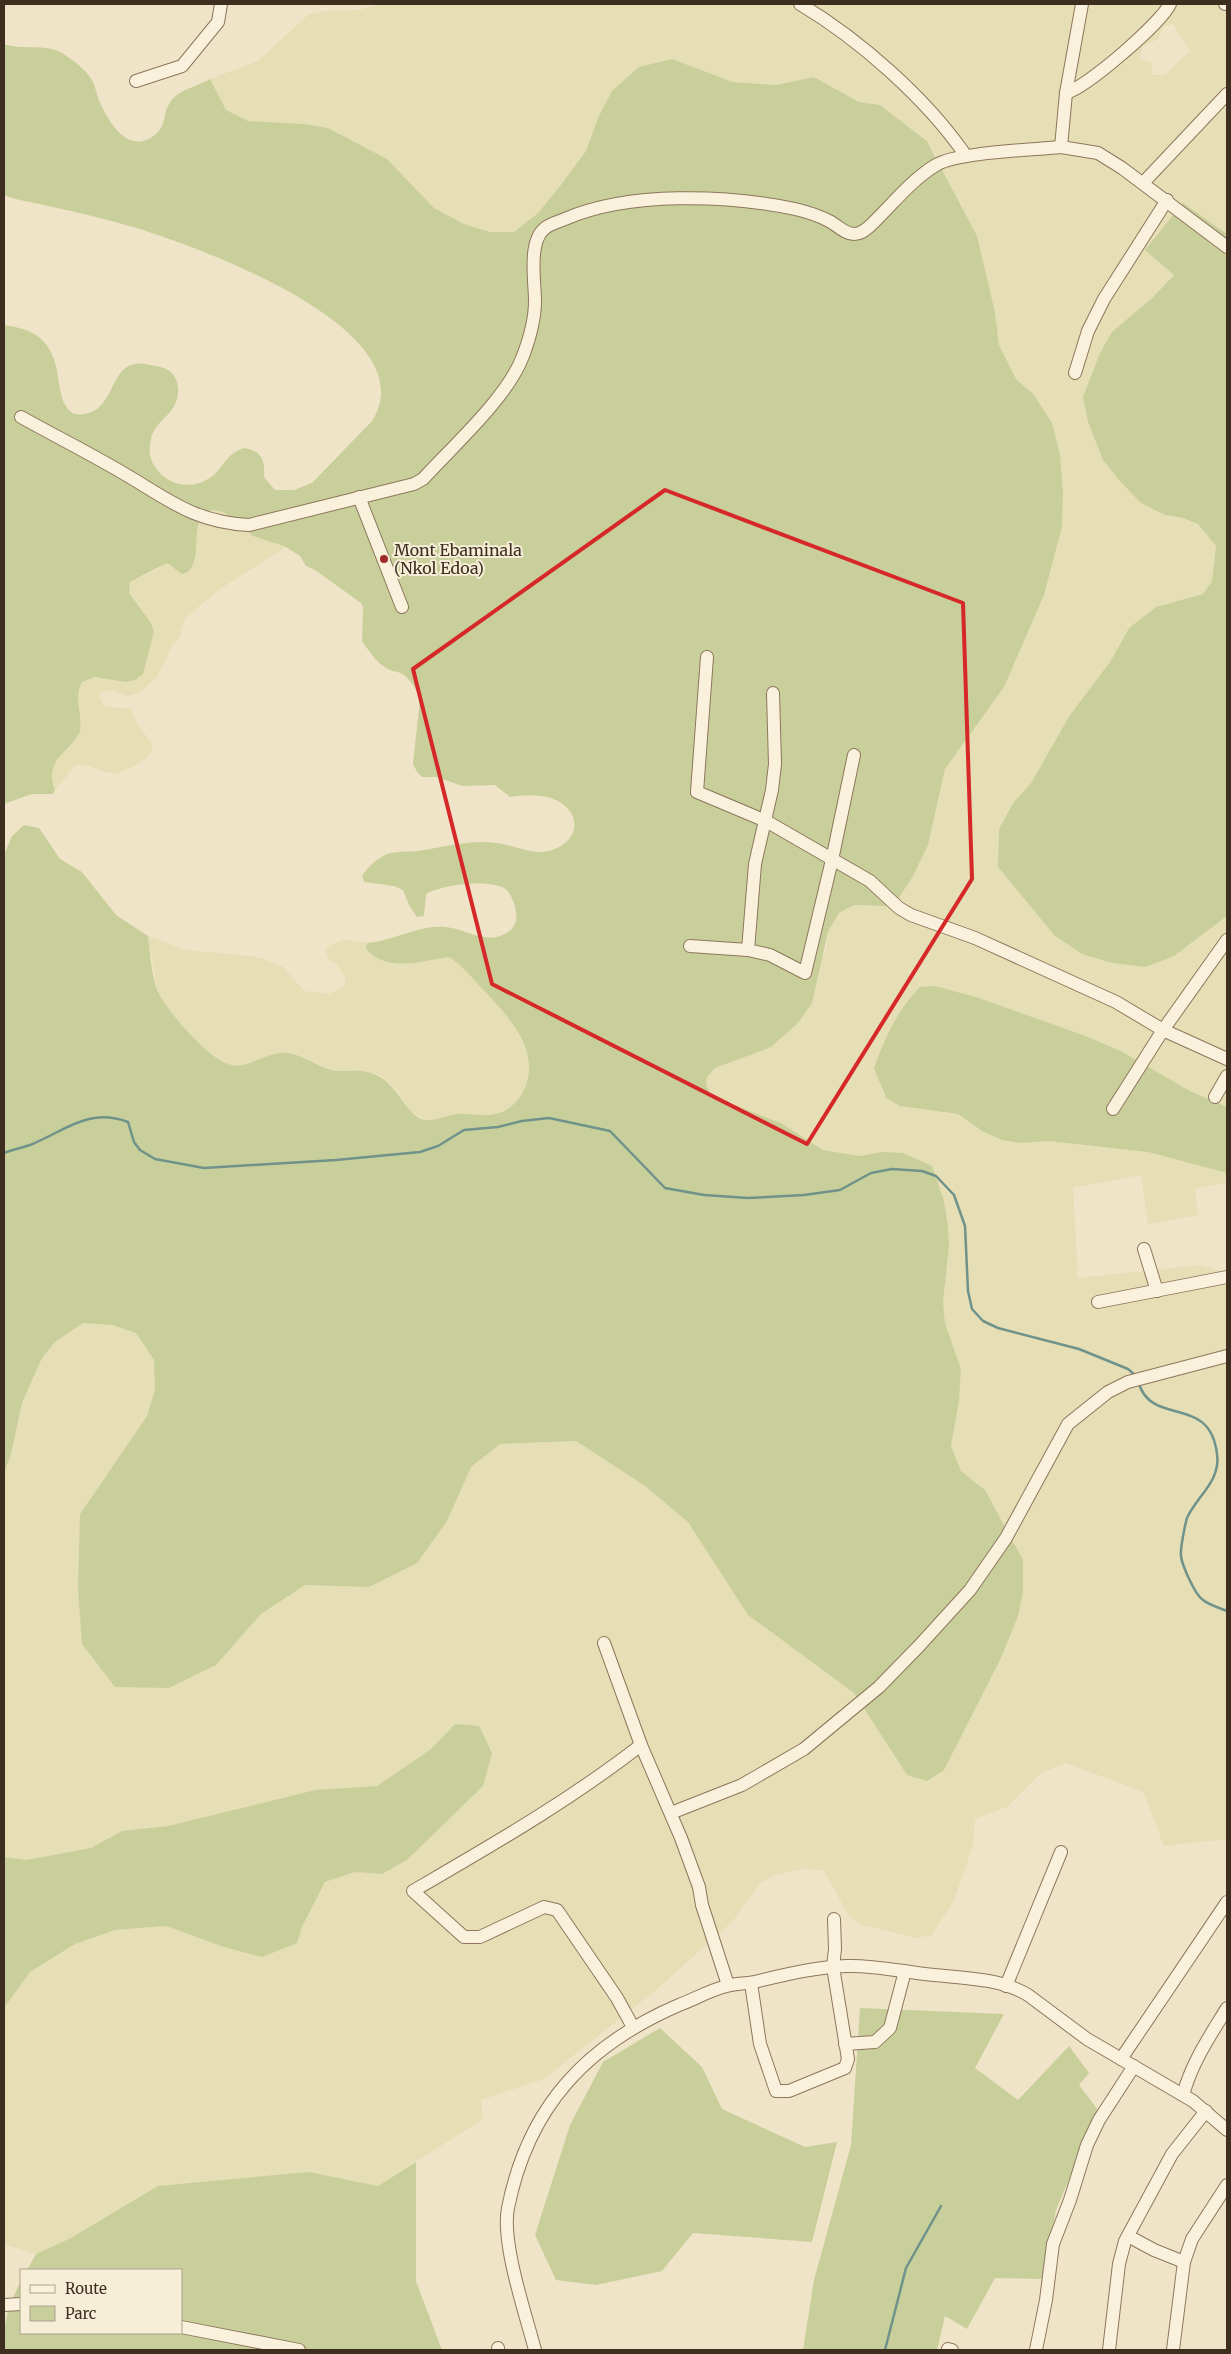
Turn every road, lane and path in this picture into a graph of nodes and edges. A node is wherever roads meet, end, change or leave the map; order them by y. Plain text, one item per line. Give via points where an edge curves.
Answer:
1 (221, 4) edge
2 (800, 4) edge
3 (1082, 4) edge
4 (1170, 4) edge
5 (136, 82) dead end
6 (1066, 93) junction
7 (1227, 94) edge
8 (1062, 147) junction
9 (966, 156) junction
10 (1144, 183) junction
11 (1167, 200) junction
12 (1227, 247) edge
13 (1075, 373) dead end
14 (21, 417) dead end
15 (358, 497) junction
16 (402, 607) dead end
17 (707, 656) dead end
18 (773, 693) dead end
19 (854, 755) dead end
20 (766, 821) junction
21 (832, 860) junction
22 (1227, 940) edge
23 (690, 946) dead end
24 (748, 950) junction
25 (1164, 1030) junction
26 (1227, 1059) edge
27 (1227, 1076) edge
28 (1215, 1097) dead end
29 (1113, 1109) dead end
30 (1144, 1249) dead end
31 (1227, 1277) edge
32 (1157, 1291) junction
33 (1098, 1302) dead end
34 (1227, 1356) edge
35 (604, 1643) dead end
36 (641, 1745) junction
37 (671, 1814) junction
38 (1061, 1852) dead end
39 (1227, 1902) edge
40 (834, 1919) dead end
41 (833, 1967) junction
42 (905, 1971) junction
43 (750, 1983) junction
44 (728, 1985) junction
45 (1006, 1986) junction
46 (1227, 2008) edge
47 (633, 2027) junction
48 (844, 2044) junction
49 (1121, 2059) junction
50 (1134, 2066) junction
51 (1184, 2094) junction
52 (1206, 2111) junction
53 (1227, 2130) edge
54 (1227, 2185) edge
55 (1128, 2236) junction
56 (1184, 2262) junction
57 (20, 2304) edge
58 (4, 2305) edge
59 (182, 2327) edge
60 (299, 2350) edge
61 (535, 2350) edge
62 (1036, 2350) edge
63 (1109, 2350) edge
64 (1173, 2350) edge

1 - 5 street via 218,22 182,66
2 - 9 street via 876,60 912,92 950,132
3 - 6 street
4 - 6 street via 1148,32 1082,86
6 - 8 street
7 - 10 street
8 - 9 street
8 - 10 street via 1098,153
9 - 15 street via 936,165 862,232 853,234 809,212 773,205 679,198 577,214 544,228 537,238 532,274 535,302 532,323 522,357 510,380 423,479
10 - 11 street
11 - 12 street
11 - 13 street via 1104,299 1088,331
14 - 15 street via 124,473 174,505 228,524 249,525
15 - 16 street
17 - 20 street via 697,792
18 - 20 street via 774,764
19 - 21 street
20 - 21 street
20 - 24 street via 755,864
21 - 24 street via 805,973 770,956
21 - 25 street via 870,882 911,915 975,938 1116,1002
22 - 25 street
23 - 24 street
25 - 26 street
25 - 29 street
27 - 28 street
30 - 32 street
31 - 32 street
32 - 33 street
34 - 37 street via 1128,1382 1108,1392 1068,1424 1006,1538 970,1590 879,1686 804,1750 742,1785
35 - 36 street
36 - 37 street
36 - 47 street via 594,1782 413,1891 464,1937 472,1939 544,1907 557,1910
37 - 44 street via 699,1887
38 - 45 street
39 - 49 street
40 - 41 street
41 - 42 street via 861,1966
41 - 43 street via 793,1972
41 - 48 street
42 - 45 street
42 - 48 street via 890,2028 875,2042
43 - 44 street
43 - 48 street via 760,2044 776,2091 789,2091 845,2068 848,2060
44 - 47 street
45 - 49 street via 1028,1995 1075,2032
46 - 51 street via 1197,2057
47 - 61 street via 586,2061 557,2093 533,2131 515,2179 506,2225
49 - 50 street
50 - 51 street
50 - 62 street via 1087,2145 1053,2244
51 - 52 street
52 - 53 street
52 - 55 street via 1172,2154
54 - 56 street via 1192,2239
55 - 56 street
55 - 63 street via 1118,2264
56 - 64 street
57 - 58 street
59 - 60 street

